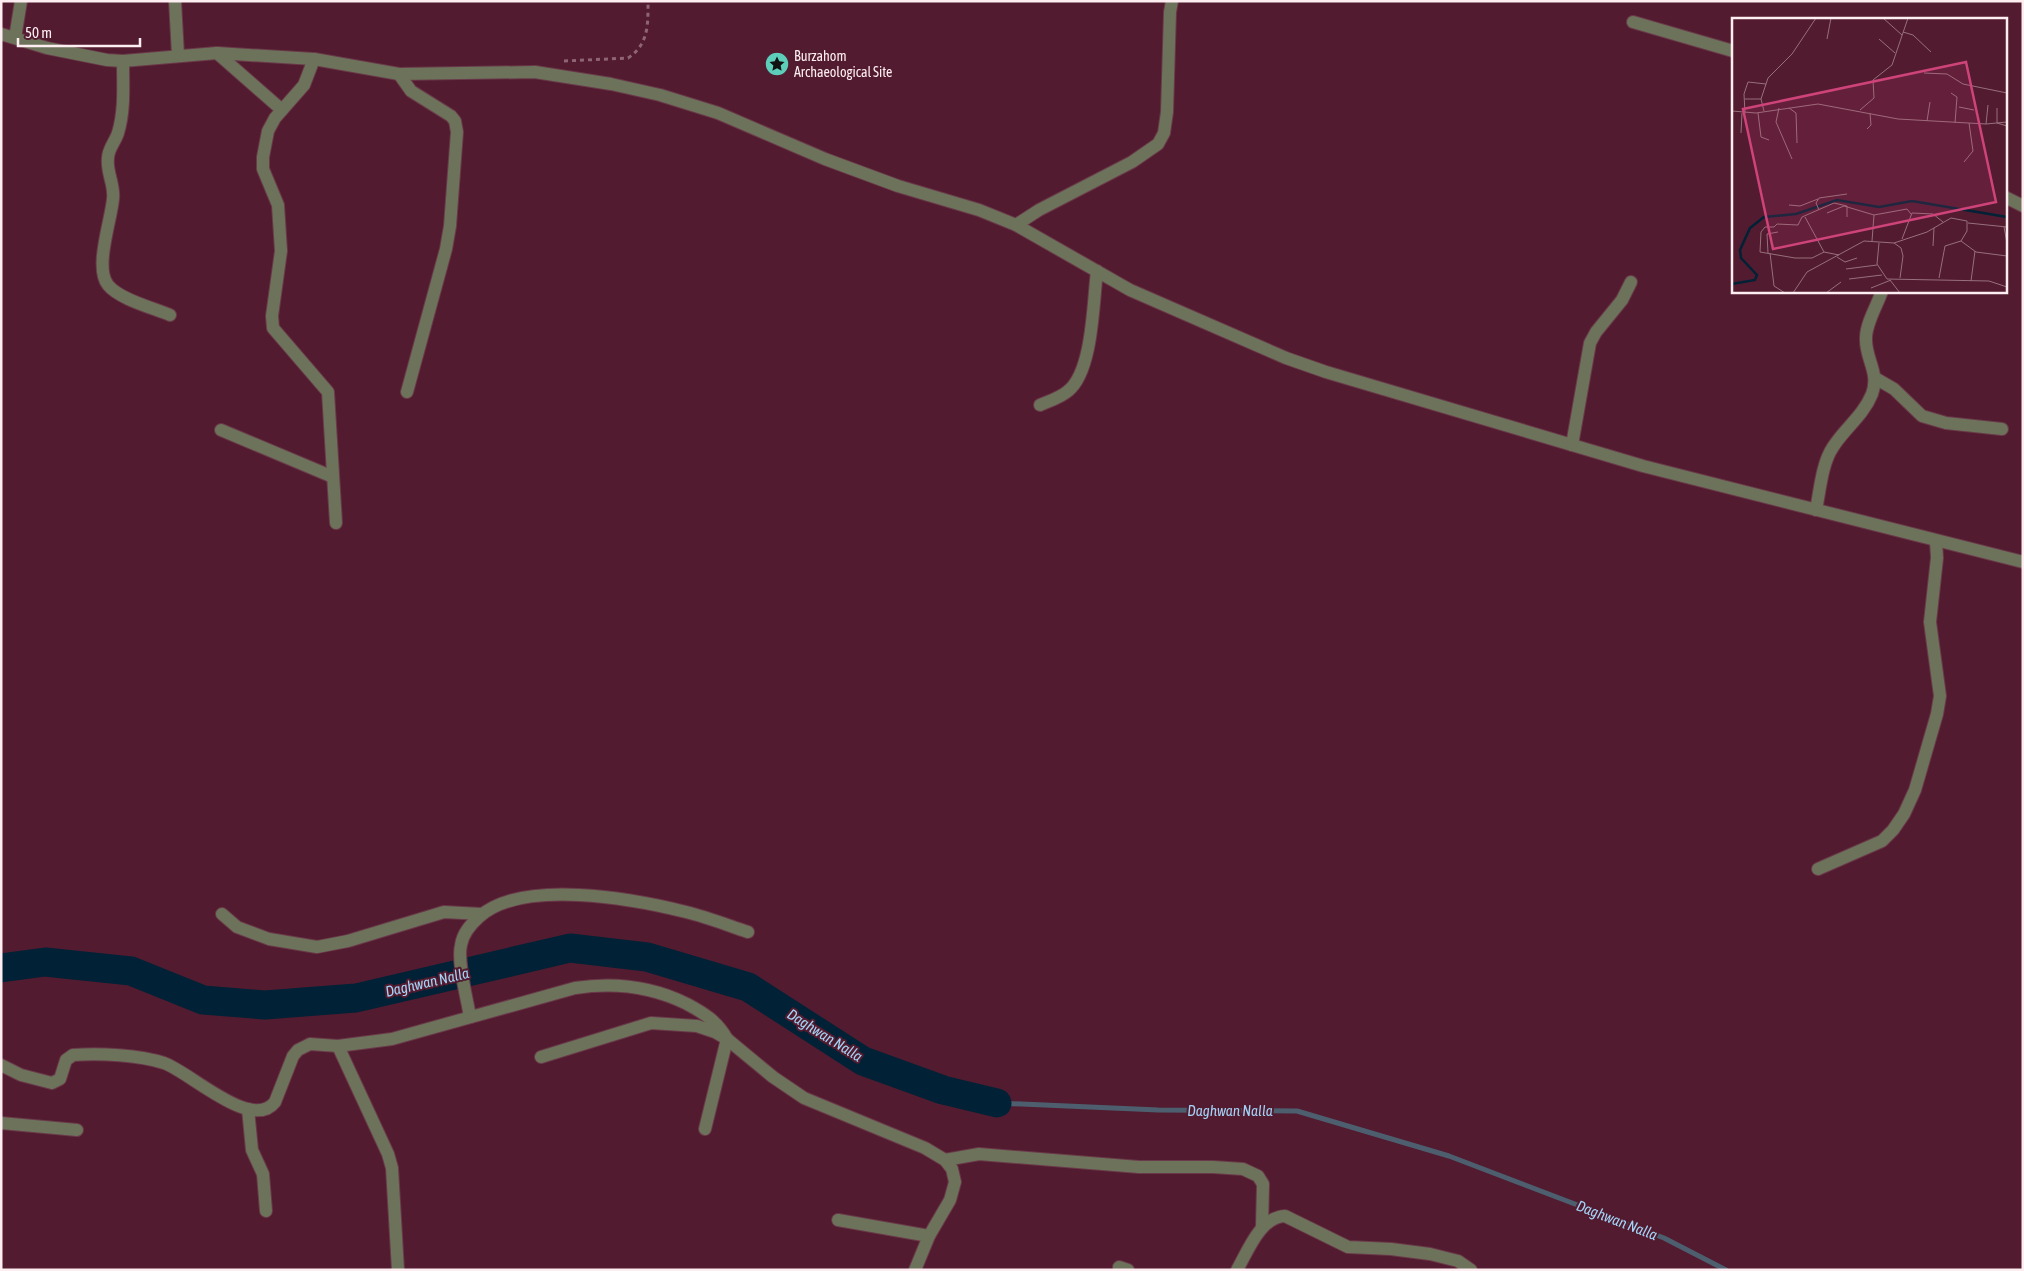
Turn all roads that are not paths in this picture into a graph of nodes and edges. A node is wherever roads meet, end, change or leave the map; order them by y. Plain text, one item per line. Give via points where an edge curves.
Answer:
1 (21, 1) edge
2 (175, 1) edge
3 (1172, 1) edge
4 (1633, 22) dead end
5 (1, 34) edge
6 (15, 38) junction
7 (1732, 51) edge
8 (217, 53) junction
9 (178, 55) junction
10 (314, 59) junction
11 (123, 61) junction
12 (399, 74) junction
13 (282, 110) junction
14 (2006, 198) edge
15 (2023, 206) edge
16 (1016, 225) junction
17 (1097, 271) junction
18 (1631, 282) dead end
19 (1882, 292) edge
20 (170, 315) dead end
21 (1875, 378) junction
22 (407, 392) dead end
23 (1040, 405) dead end
24 (2002, 429) dead end
25 (221, 430) dead end
26 (1572, 445) junction
27 (333, 477) junction
28 (1816, 510) junction
29 (336, 523) dead end
30 (1936, 541) junction
31 (2023, 562) edge
32 (1818, 869) dead end
33 (222, 914) dead end
34 (482, 914) junction
35 (748, 932) dead end
36 (470, 1017) junction
37 (727, 1040) junction
38 (338, 1046) junction
39 (541, 1057) dead end
40 (1, 1065) edge
41 (248, 1109) junction
42 (1, 1123) edge
43 (705, 1129) dead end
44 (77, 1130) dead end
45 (945, 1160) junction
46 (266, 1211) dead end
47 (838, 1220) dead end
48 (1262, 1228) junction
49 (929, 1236) junction
50 (398, 1270) edge
51 (915, 1270) edge
52 (1237, 1270) edge
53 (1472, 1270) edge

1 - 6 street
2 - 9 street
3 - 16 street via 1167,112 1164,133 1158,144 1132,162
4 - 7 street
5 - 6 street
6 - 11 street via 84,56
8 - 9 street
8 - 10 street
8 - 13 street
9 - 11 street
10 - 12 street
10 - 13 street via 304,85
11 - 20 street via 120,123 107,158 113,200 102,271 114,291
12 - 16 street via 535,72 660,95 718,113 898,186 979,210
12 - 22 street via 411,90 451,116 457,127 446,250
13 - 27 street via 268,131 263,157 263,169 278,205 281,251 273,328 328,392
14 - 15 street
16 - 17 street
17 - 23 street via 1088,353 1080,375 1070,390
17 - 26 street via 1130,290 1286,358
18 - 26 street via 1622,300 1590,343
19 - 21 street via 1865,340
21 - 24 street via 1894,389 1922,416 1946,423
21 - 28 street via 1865,408 1832,447
25 - 27 street
26 - 28 street
27 - 29 street
28 - 30 street
30 - 31 street
30 - 32 street via 1930,622 1940,696 1915,790 1894,830 1882,841
33 - 34 street via 237,928 269,939 317,947 444,912
34 - 35 street via 493,906 516,900 544,895 586,895 686,912
34 - 36 street via 470,925 460,946
36 - 37 street via 575,988 597,984 634,986 665,994 702,1012 722,1030
36 - 38 street via 392,1039
37 - 39 street via 697,1026 651,1023
37 - 43 street
37 - 45 street via 804,1098 924,1148
38 - 41 street via 310,1044 298,1050 271,1108
38 - 50 street via 392,1168
40 - 41 street via 52,1084 60,1079 66,1060 74,1055 146,1059 175,1068 235,1105
41 - 46 street via 252,1150 263,1174
42 - 44 street
45 - 48 street via 979,1154 1139,1167 1243,1169 1258,1176 1263,1184
45 - 49 street via 952,1169 955,1182 950,1200
47 - 49 street
48 - 52 street
48 - 53 street via 1278,1216 1284,1216 1342,1245 1430,1254 1458,1261
49 - 51 street

